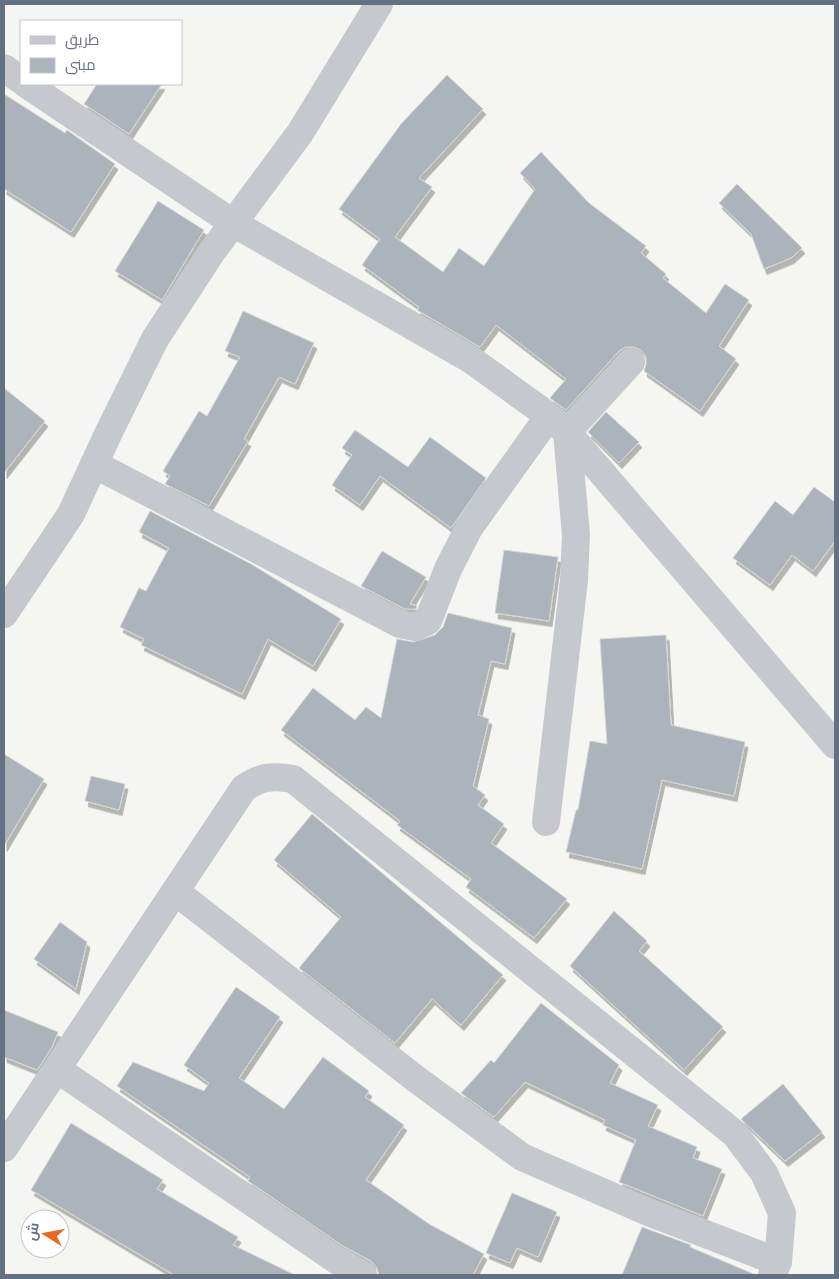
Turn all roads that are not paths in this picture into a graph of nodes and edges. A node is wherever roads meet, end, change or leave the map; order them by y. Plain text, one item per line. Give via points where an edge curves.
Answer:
1 (379, 4) edge
2 (4, 68) edge
3 (20, 79) edge
4 (27, 85) edge
5 (233, 224) junction
6 (631, 362) dead end
7 (558, 424) junction
8 (94, 464) junction
9 (4, 614) edge
10 (835, 745) edge
11 (546, 822) dead end
12 (176, 892) junction
13 (57, 1069) junction
14 (4, 1148) edge
15 (775, 1268) edge
16 (363, 1275) edge

1 - 5 street via 300,133
2 - 3 street
4 - 5 street
5 - 7 street via 470,359
5 - 8 street via 155,339
6 - 7 street
7 - 8 street via 469,528 448,569 428,621 414,627 400,624
7 - 10 street
7 - 11 street via 576,535 574,580
8 - 9 street via 71,514
12 - 13 street
12 - 15 street via 416,1079 522,1157
12 - 15 street via 244,788 259,778 293,779 735,1134 764,1173 782,1213
13 - 14 street
13 - 16 street via 334,1259

